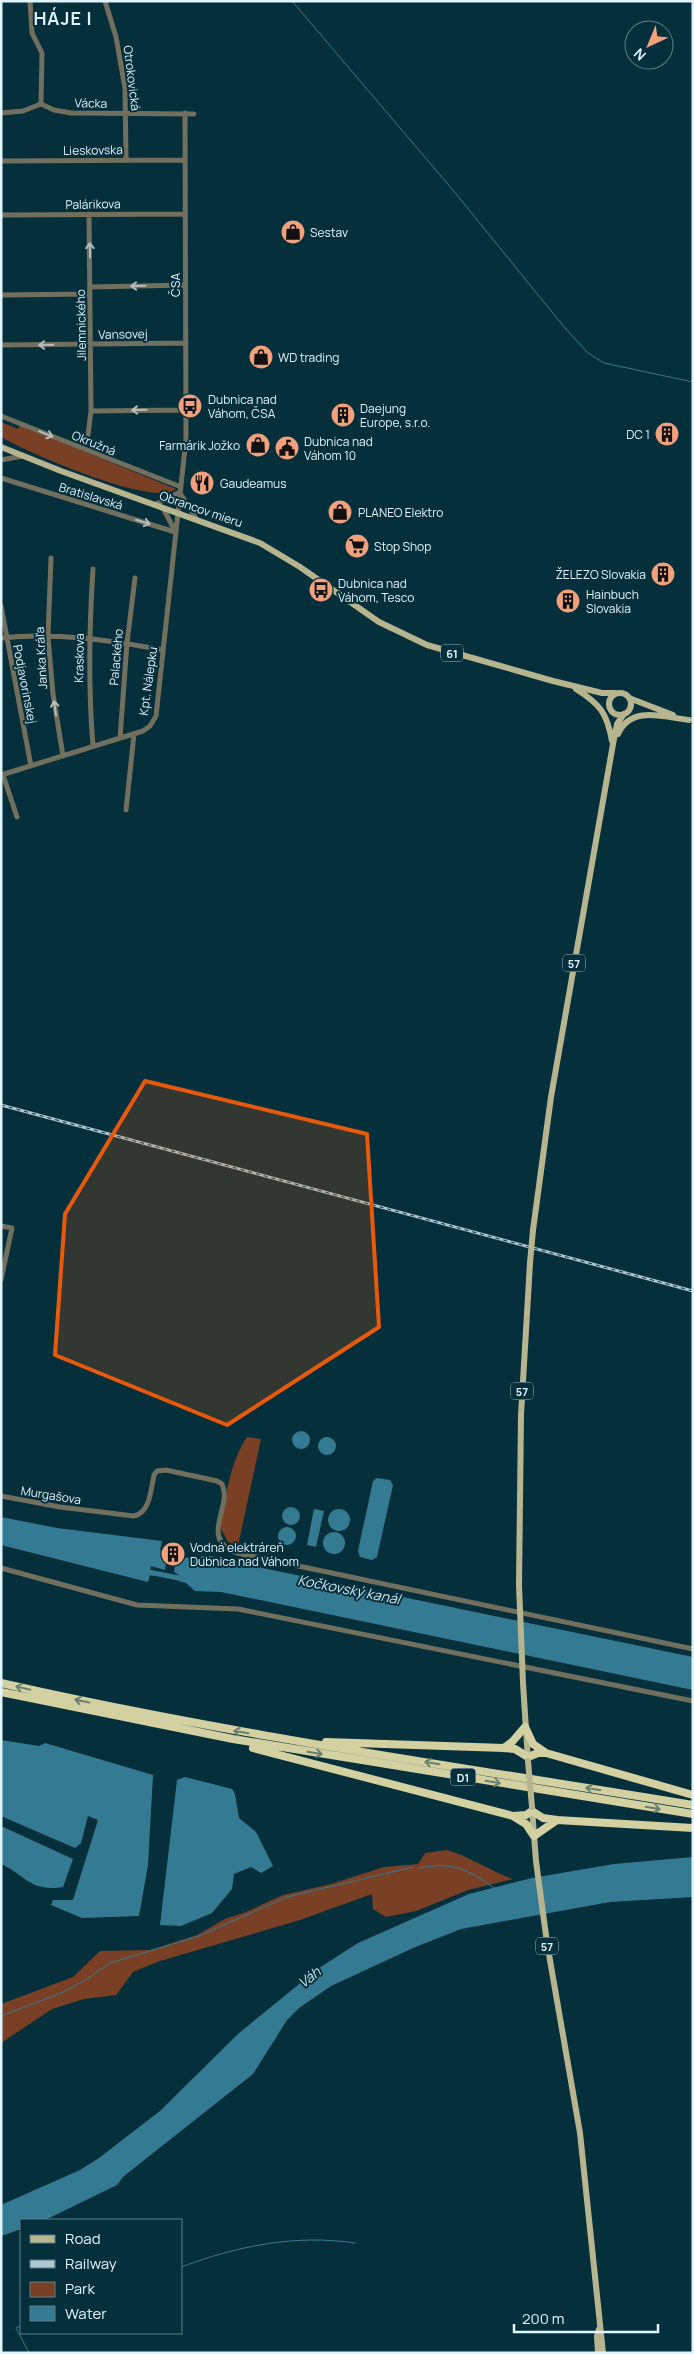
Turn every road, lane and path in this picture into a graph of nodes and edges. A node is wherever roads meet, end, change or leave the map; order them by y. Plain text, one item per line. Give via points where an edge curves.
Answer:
1 (30, 1) edge
2 (105, 1) edge
3 (41, 104) junction
4 (1, 113) edge
5 (127, 114) junction
6 (185, 114) junction
7 (194, 114) dead end
8 (126, 159) junction
9 (184, 160) junction
10 (1, 161) edge
11 (89, 214) junction
12 (184, 214) junction
13 (1, 215) edge
14 (185, 285) junction
15 (90, 287) junction
16 (90, 294) junction
17 (1, 295) edge
18 (186, 343) junction
19 (91, 344) junction
20 (1, 346) edge
21 (92, 410) junction
22 (186, 410) junction
23 (1, 416) edge
24 (88, 434) dead end
25 (1, 446) edge
26 (23, 456) junction
27 (1, 460) edge
28 (1, 478) edge
29 (180, 490) junction
30 (154, 505) junction
31 (163, 508) junction
32 (177, 513) junction
33 (198, 520) junction
34 (175, 532) junction
35 (51, 558) dead end
36 (93, 569) dead end
37 (135, 578) dead end
38 (1, 606) edge
39 (48, 636) junction
40 (3, 638) edge
41 (88, 639) junction
42 (127, 644) junction
43 (163, 650) junction
44 (570, 685) junction
45 (582, 688) junction
46 (615, 693) junction
47 (629, 698) junction
48 (609, 708) junction
49 (661, 711) junction
50 (626, 713) junction
51 (691, 721) edge
52 (134, 734) junction
53 (120, 738) junction
54 (613, 744) junction
55 (93, 746) junction
56 (62, 756) junction
57 (31, 766) junction
58 (2, 775) edge
59 (126, 810) dead end
60 (17, 817) dead end
61 (1, 1226) edge
62 (1, 1280) edge
63 (1, 1496) edge
64 (1, 1568) edge
65 (693, 1649) edge
66 (1, 1683) edge
67 (1, 1692) edge
68 (693, 1701) edge
69 (525, 1726) junction
70 (232, 1739) junction
71 (289, 1740) junction
72 (504, 1748) junction
73 (546, 1753) junction
74 (528, 1759) junction
75 (693, 1795) edge
76 (693, 1805) edge
77 (532, 1809) junction
78 (693, 1814) edge
79 (513, 1816) junction
80 (557, 1820) junction
81 (693, 1828) edge
82 (534, 1838) junction
83 (599, 2329) junction
84 (598, 2353) edge
85 (603, 2353) edge

1 - 3 street via 32,33 42,53
2 - 5 street, Otrokovická via 120,56
3 - 4 street via 23,111
3 - 5 street, Vácka via 71,113
5 - 6 street, Vácka
5 - 8 street, Otrokovická
6 - 7 street, Vácka
6 - 9 street
8 - 9 street, Lieskovska
8 - 10 street, Lieskovska
9 - 12 street, ČSA
11 - 12 street, Palárikova
11 - 13 street, Palárikova
15 -> 11 street, Jilemnického
12 - 14 street, ČSA
14 -> 15 street
14 - 18 street, ČSA
15 - 16 street, Jilemnického
16 - 17 street
16 - 19 street, Jilemnického
18 - 19 street, Vansovej
18 - 22 street, ČSA
19 -> 20 street, Vansovej
19 - 21 street, Jilemnického
22 -> 21 street
21 - 24 street, Jilemnického
22 - 29 street, ČSA
23 -> 29 street, Okružná
25 - 26 main road, Obrancov mieru / 61
26 - 27 street
26 - 30 main road, Obrancov mieru / 61
28 -> 34 street, Bratislavská
29 - 30 street
29 - 32 street, ČSA
29 - 33 street
30 - 31 main road, Obrancov mieru / 61
31 - 32 main road, Obrancov mieru / 61
31 - 34 street
32 - 33 main road, Obrancov mieru / 61
32 - 34 street, Kpt. Nálepku
33 - 44 main road, Obrancov mieru / 61 via 275,551 379,622 427,645
34 - 43 street, Kpt. Nálepku
35 - 39 street, Janka Kráľa
36 - 41 street, Kraskova
37 - 42 street, Palackého
38 - 40 street, Podjavorinskej
39 - 40 street
39 - 41 street
56 -> 39 street, Janka Kráľa
40 - 57 street, Podjavorinskej
41 - 42 street
41 - 55 street, Kraskova
42 - 43 street
42 - 53 street, Palackého
43 - 52 street, Kpt. Nálepku via 156,716 150,726
44 - 45 main road, 61
44 - 54 main road via 601,709 607,718
45 - 46 main road, 61
45 - 48 main road, 61 via 600,697
46 - 47 main road, 61 via 623,693
46 - 48 main road via 610,698
47 - 49 main road, 61
47 - 50 main road via 631,705
48 - 50 main road, 61 via 617,714
48 - 54 main road, 57 via 613,719
49 - 50 main road, 61 via 640,708
49 - 51 main road, 61
50 - 54 main road, 57 via 617,724
51 - 54 main road via 643,714 636,716 622,726
52 - 53 street, Kpt. Nálepku
52 - 59 street
53 - 55 street, Kpt. Nálepku
54 - 69 main road, 57, bridge via 551,1097 530,1263 521,1415 520,1585
55 - 56 street, Kpt. Nálepku
56 - 57 street, Kpt. Nálepku
57 - 58 street, Kpt. Nálepku
58 - 60 street, Kpt. Nálepku
61 - 62 street via 12,1228
63 - 65 street, Murgašova via 130,1516 140,1515 145,1509 154,1475 159,1470 217,1481 222,1484 224,1492 218,1534 225,1546 237,1553
64 - 68 street via 137,1605 238,1609
71 -> 66 highway, D1
67 - 70 highway, D1
69 - 72 highway
69 - 73 highway via 533,1744
69 - 74 main road, 57
70 -> 78 highway, D1
70 - 79 highway via 246,1746
71 - 72 highway
76 -> 71 highway, D1
72 - 74 highway via 515,1750
73 - 74 highway via 538,1753
73 - 75 highway
74 - 77 main road, 57, bridge
77 - 79 highway via 526,1815
77 - 80 highway via 543,1818
77 - 82 main road, 57
79 - 82 highway via 526,1824
80 - 81 highway
80 - 82 highway
82 - 83 main road, 57 via 546,1943 584,2170
83 - 84 main road, 57
83 - 85 main road, 57

